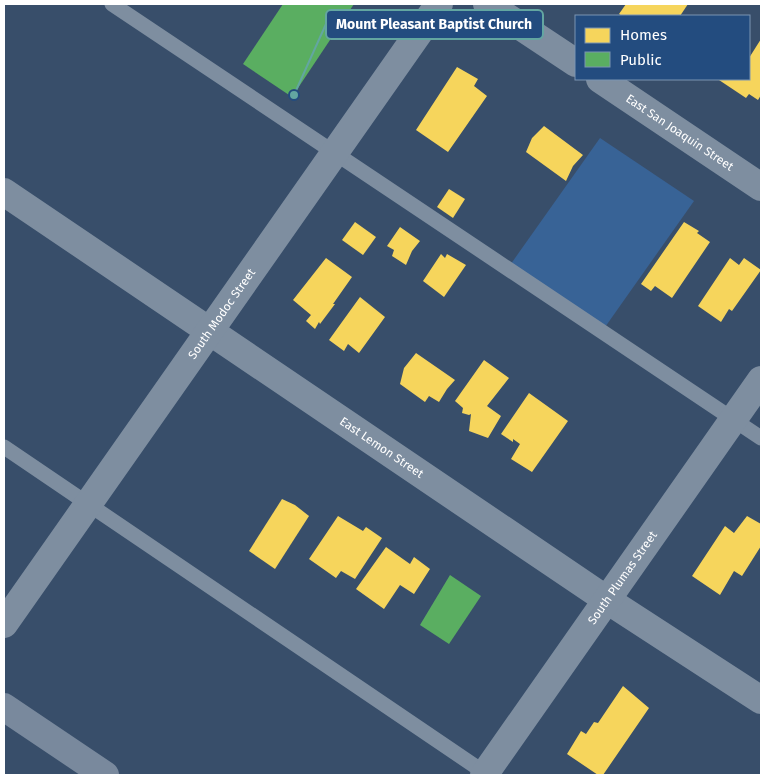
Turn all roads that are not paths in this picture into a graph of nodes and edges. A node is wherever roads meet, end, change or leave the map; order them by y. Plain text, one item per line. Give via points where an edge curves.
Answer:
1 (112, 4) edge
2 (440, 4) edge
3 (487, 4) edge
4 (575, 62) edge
5 (602, 80) edge
6 (335, 153) junction
7 (761, 186) edge
8 (4, 192) edge
9 (209, 333) junction
10 (761, 380) edge
11 (734, 419) junction
12 (761, 438) edge
13 (4, 447) edge
14 (88, 504) junction
15 (606, 600) junction
16 (4, 624) edge
17 (761, 700) edge
18 (4, 707) edge
19 (105, 775) edge
20 (485, 775) edge

1 - 6 lane
2 - 6 street, South Modoc Street
3 - 4 street
5 - 7 street, East San Joaquin Street
6 - 9 street, South Modoc Street
6 - 11 lane
8 - 9 street, East Lemon Street
9 - 14 street, South Modoc Street
9 - 15 street, East Lemon Street
10 - 11 street, South Plumas Street
11 - 12 lane
11 - 15 street, South Plumas Street
13 - 14 lane
14 - 16 street, South Modoc Street
14 - 20 lane
15 - 17 street, East Lemon Street
15 - 20 street, South Plumas Street
18 - 19 main road

